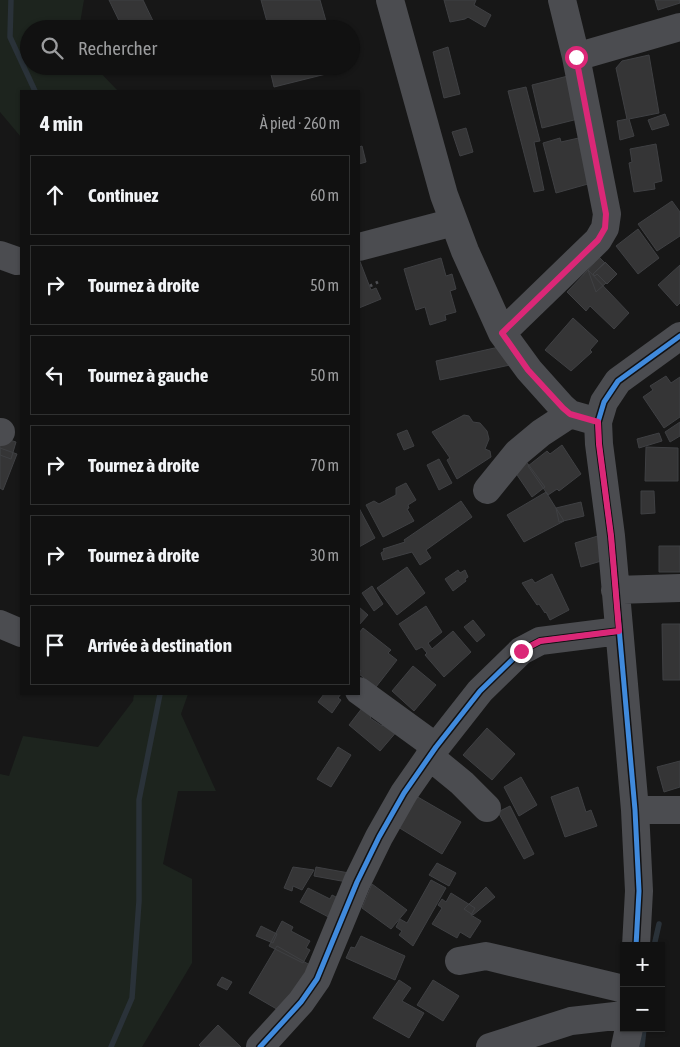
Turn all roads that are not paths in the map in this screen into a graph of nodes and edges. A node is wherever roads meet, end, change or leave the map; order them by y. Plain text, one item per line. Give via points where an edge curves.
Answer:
1 (390, 0) edge
2 (562, 0) edge
3 (680, 27) edge
4 (576, 57) junction
5 (454, 222) junction
6 (360, 247) edge
7 (502, 333) junction
8 (680, 336) edge
9 (570, 414) junction
10 (598, 422) junction
11 (487, 490) dead end
12 (680, 588) edge
13 (615, 590) junction
14 (0, 624) edge
15 (619, 631) junction
16 (20, 633) edge
17 (360, 692) edge
18 (433, 752) junction
19 (487, 808) dead end
20 (635, 810) junction
21 (680, 810) edge
22 (636, 942) edge
23 (459, 961) dead end
24 (620, 988) edge
25 (620, 1015) edge
26 (628, 1032) edge
27 (260, 1047) edge
28 (490, 1047) edge
29 (625, 1047) edge

1 - 5 street
2 - 4 street
3 - 4 street
4 - 7 street via 606,214 605,228 598,240
5 - 6 street
5 - 7 street
7 - 9 street via 528,370
8 - 10 street via 618,381 604,402
9 - 10 street
9 - 11 street via 517,453
10 - 13 street
12 - 13 street
13 - 15 street
14 - 16 street
15 - 18 street via 540,641 521,651 480,691
15 - 20 street
17 - 18 street
18 - 19 street
18 - 27 street via 379,837 317,979 301,1002
20 - 21 street
20 - 22 street via 639,891
23 - 24 street via 486,956
25 - 28 street via 571,1021
26 - 29 street

